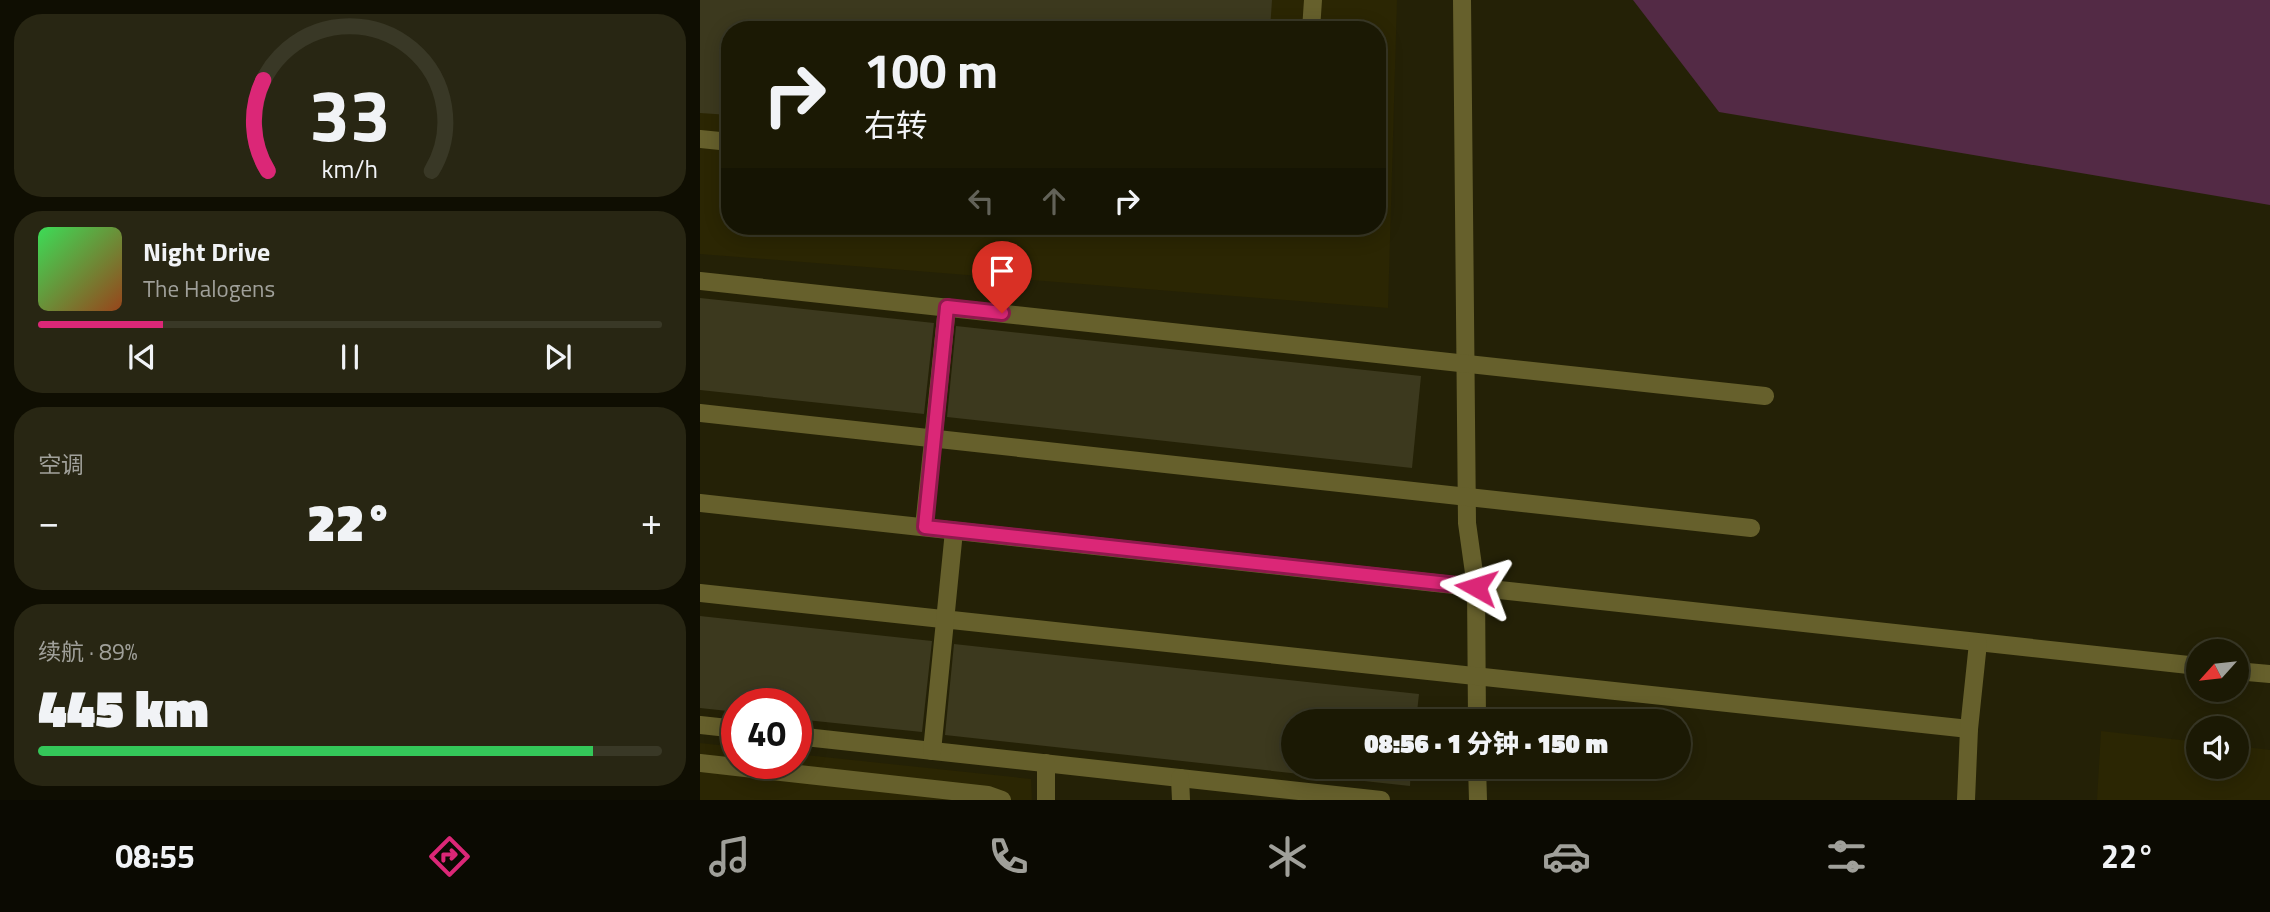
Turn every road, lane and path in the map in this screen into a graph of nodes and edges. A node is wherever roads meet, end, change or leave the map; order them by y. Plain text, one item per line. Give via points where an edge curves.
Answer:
1 (1313, 0) edge
2 (1462, 0) edge
3 (1312, 21) edge
4 (700, 139) edge
5 (721, 141) edge
6 (700, 281) edge
7 (947, 307) junction
8 (1765, 396) dead end
9 (700, 413) edge
10 (934, 439) junction
11 (700, 503) edge
12 (925, 527) junction
13 (1751, 528) dead end
14 (954, 531) junction
15 (1476, 587) junction
16 (700, 593) edge
17 (945, 620) junction
18 (1978, 643) junction
19 (2186, 665) edge
20 (2249, 672) edge
21 (2270, 674) edge
22 (1476, 676) junction
23 (1477, 709) edge
24 (700, 725) edge
25 (721, 727) edge
26 (1969, 729) junction
27 (812, 738) edge
28 (932, 751) junction
29 (700, 763) edge
30 (1045, 764) junction
31 (1180, 778) junction
32 (1477, 779) edge
33 (1319, 797) edge
34 (1002, 800) edge
35 (1046, 800) edge
36 (1181, 800) edge
37 (1381, 800) edge
38 (1478, 800) edge
39 (1966, 800) edge

1 - 3 street
2 - 15 street via 1467,523
4 - 5 street
6 - 7 street
7 - 8 street
7 - 10 street
9 - 10 street
10 - 12 street
10 - 13 street
11 - 12 street
12 - 14 street
14 - 15 street
14 - 17 street
15 - 18 street
15 - 22 street
16 - 17 street
17 - 22 street
17 - 28 street
18 - 19 street
18 - 26 street
20 - 21 street
22 - 23 street
22 - 26 street
24 - 25 street
26 - 39 street
27 - 28 street
28 - 30 street
29 - 34 street via 988,794
30 - 31 street
30 - 35 street
31 - 33 street
31 - 36 street
32 - 38 street
33 - 37 street

